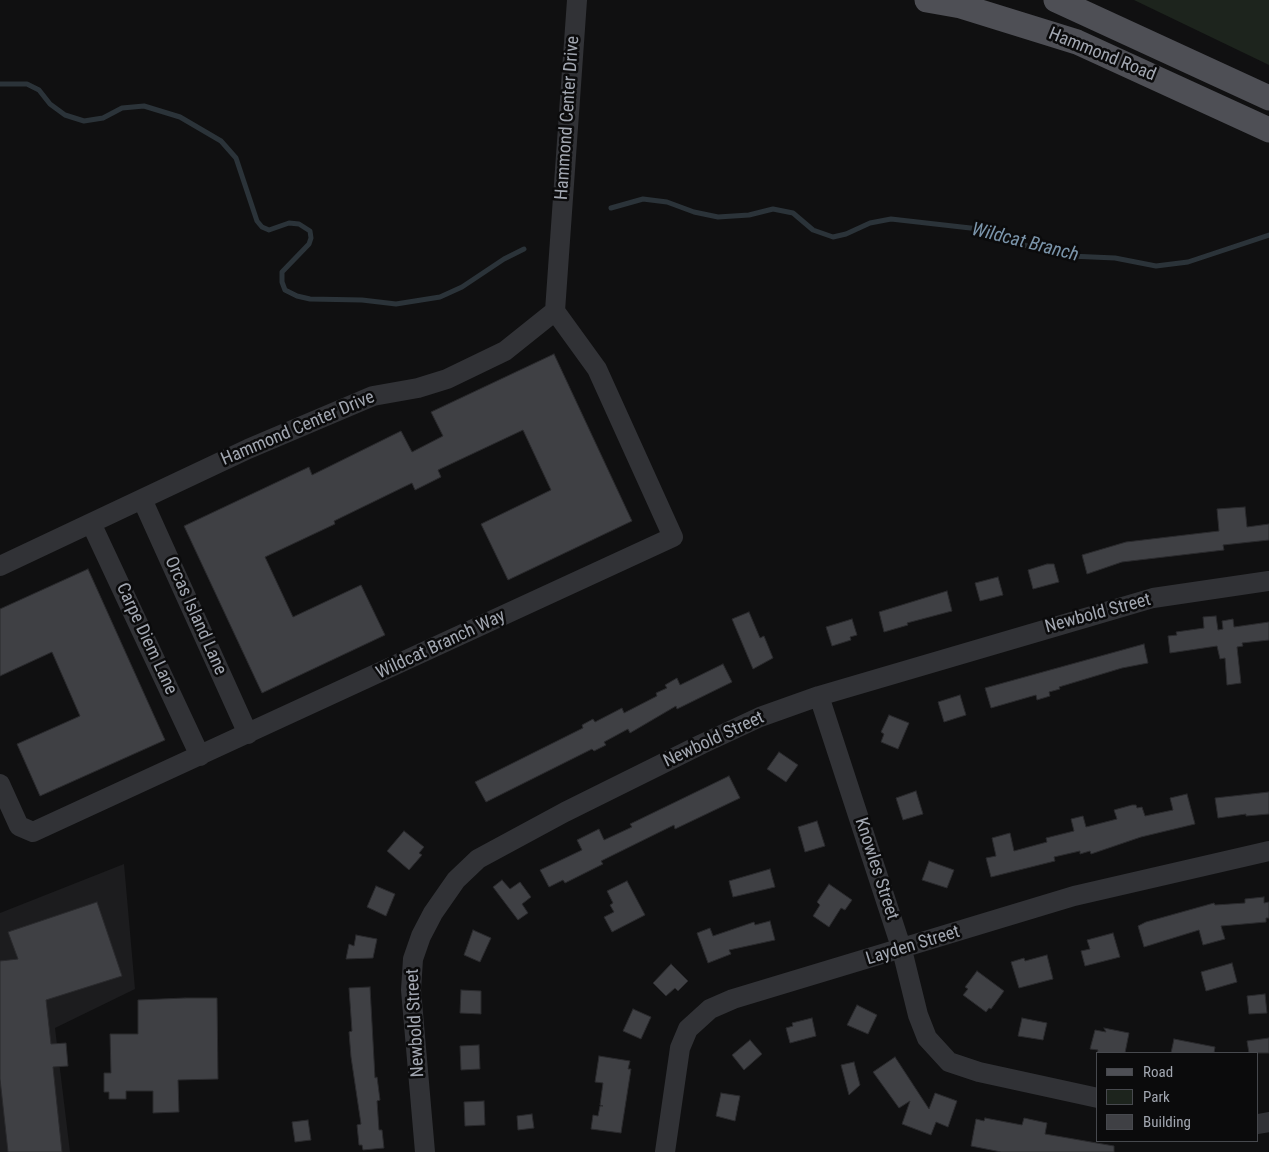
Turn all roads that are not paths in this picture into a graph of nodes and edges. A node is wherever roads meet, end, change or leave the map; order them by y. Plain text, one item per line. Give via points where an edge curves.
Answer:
1 (576, 0) edge
2 (927, 0) edge
3 (1056, 0) edge
4 (1269, 98) edge
5 (1269, 130) edge
6 (555, 311) junction
7 (142, 498) junction
8 (91, 523) junction
9 (0, 566) edge
10 (1269, 581) edge
11 (819, 696) junction
12 (248, 734) junction
13 (200, 756) junction
14 (0, 784) edge
15 (1269, 851) edge
16 (902, 950) junction
17 (1096, 1098) edge
18 (425, 1152) edge
19 (665, 1152) edge

1 - 6 street, Hammond Center Drive
2 - 5 main road, Hammond Road via 1004,18 1077,42
3 - 4 main road, Hammond Road
6 - 7 street, Hammond Center Drive via 505,351 447,379 373,396 248,448
6 - 12 street, Wildcat Branch Way via 597,369 673,537
7 - 8 street, Hammond Center Drive
7 - 12 street, Orcas Island Lane
8 - 9 street, Hammond Center Drive
8 - 13 street, Carpe Diem Lane
10 - 11 street, Newbold Street via 1153,598
11 - 16 street, Knowles Street
11 - 18 street, Newbold Street via 760,717 565,812 478,859 456,880 429,921 413,960 411,990
12 - 13 street, Wildcat Branch Way
13 - 14 street, Wildcat Branch Way via 33,832 19,826
15 - 16 street, Layden Street via 1074,896
16 - 17 street, Knowles Street via 927,1038 949,1062 979,1072
16 - 19 street, Layden Street via 733,999 710,1009 688,1029 680,1048

